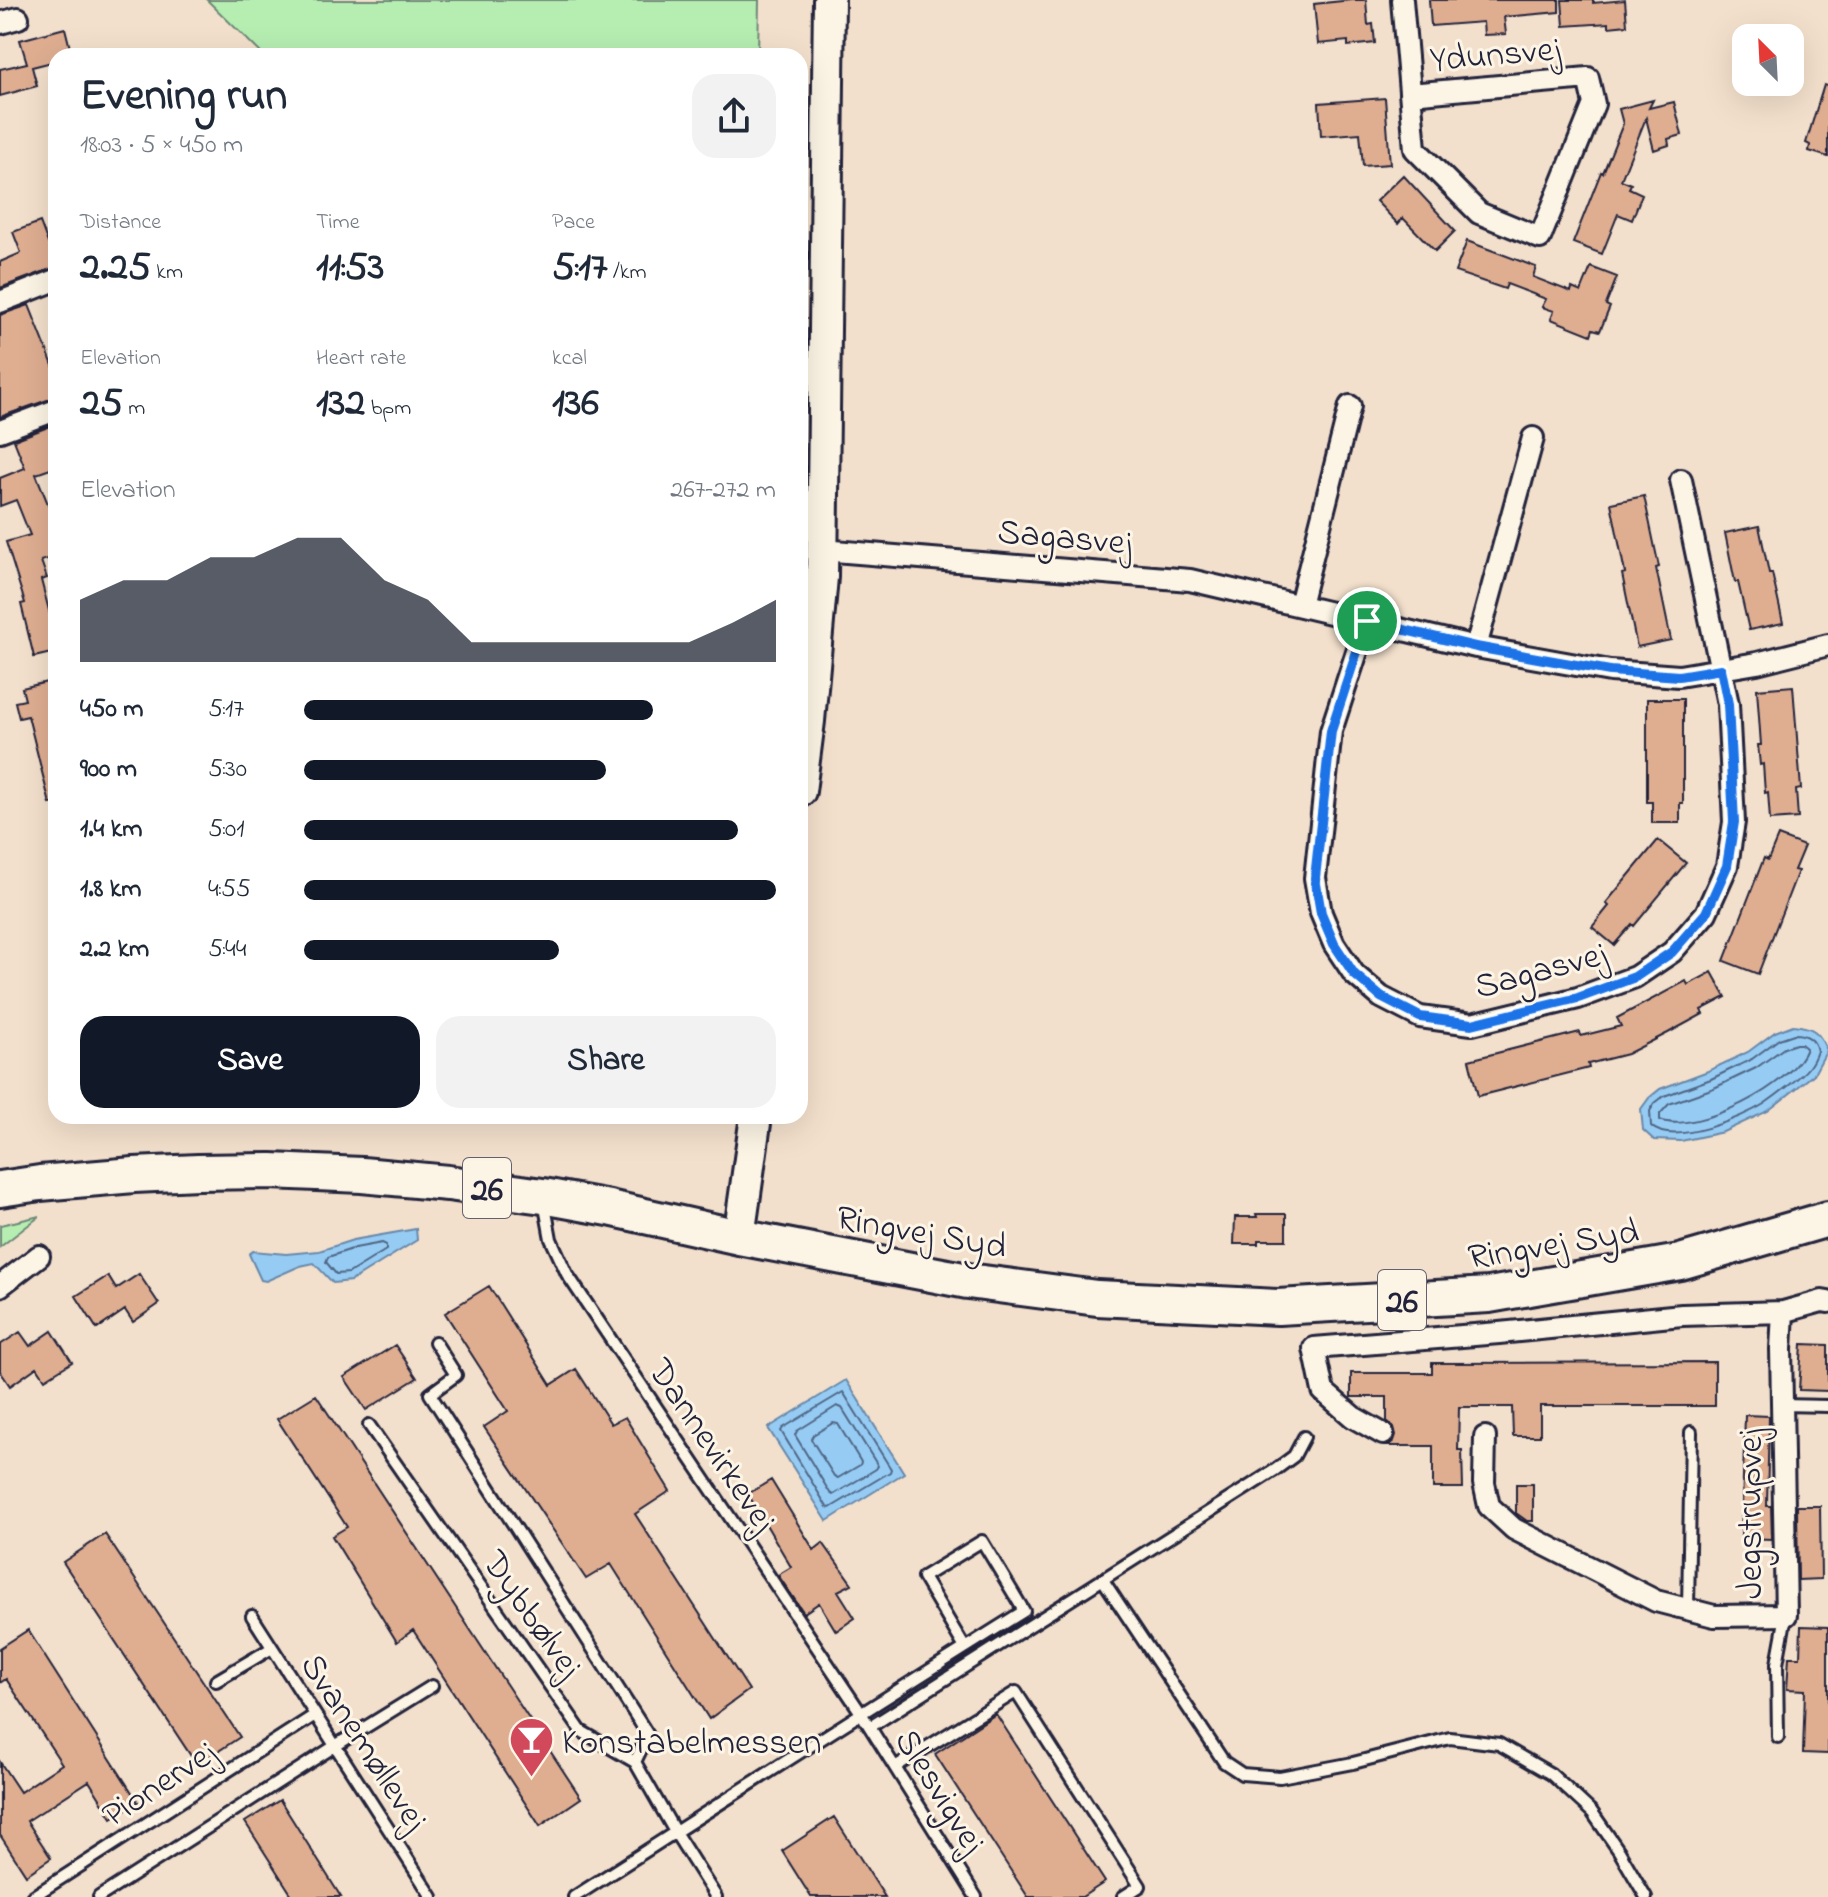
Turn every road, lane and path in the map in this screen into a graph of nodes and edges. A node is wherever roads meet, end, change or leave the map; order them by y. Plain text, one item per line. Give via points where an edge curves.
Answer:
1 (829, 0) edge
2 (1402, 0) edge
3 (1410, 94) junction
4 (48, 283) edge
5 (0, 302) edge
6 (1350, 406) dead end
7 (48, 413) edge
8 (0, 431) edge
9 (1533, 438) dead end
10 (1681, 480) dead end
11 (822, 550) junction
12 (1300, 605) junction
13 (1367, 621) junction
14 (1828, 645) edge
15 (1476, 647) junction
16 (1721, 669) junction
17 (808, 695) edge
18 (755, 1124) edge
19 (0, 1189) edge
20 (543, 1196) junction
21 (1828, 1219) edge
22 (739, 1237) junction
23 (39, 1256) dead end
24 (0, 1286) edge
25 (1828, 1302) edge
26 (1783, 1312) junction
27 (435, 1342) dead end
28 (1782, 1405) junction
29 (1828, 1406) edge
30 (369, 1425) dead end
31 (1691, 1432) dead end
32 (1383, 1434) dead end
33 (1304, 1437) dead end
34 (1485, 1437) dead end
35 (1103, 1580) junction
36 (1688, 1609) junction
37 (1786, 1615) junction
38 (252, 1616) dead end
39 (272, 1648) junction
40 (965, 1648) junction
41 (216, 1681) dead end
42 (432, 1686) dead end
43 (861, 1713) junction
44 (315, 1715) junction
45 (870, 1727) junction
46 (1778, 1737) dead end
47 (335, 1746) junction
48 (635, 1762) junction
49 (895, 1767) junction
50 (675, 1832) junction
51 (32, 1897) edge
52 (99, 1897) edge
53 (432, 1897) edge
54 (574, 1897) edge
55 (716, 1897) edge
56 (976, 1897) edge
57 (1123, 1897) edge
58 (1646, 1897) edge

1 - 11 street
2 - 3 street, Ydunsvej
3 - 3 street, Ydunsvej via 1415,149 1479,213 1540,238 1594,104 1588,78
4 - 5 street
6 - 12 street
7 - 8 street
9 - 15 street
10 - 16 street, Sagasvej
11 - 12 street, Sagasvej via 1190,580
11 - 17 street
12 - 13 street, Sagasvej
13 - 15 street, Sagasvej
13 - 16 street, Sagasvej via 1331,731 1315,878 1321,913 1354,974 1381,997 1420,1017 1472,1024 1578,998 1635,977 1672,952 1706,913 1727,866 1734,822 1728,704
14 - 16 street, Sagasvej
15 - 16 street, Sagasvej via 1610,671 1679,676
18 - 22 street
19 - 20 main road, Ringvej Syd / 26 via 134,1175 271,1171 376,1176
20 - 22 main road, Ringvej Syd / 26
20 - 43 lane, Dannevirkevej via 551,1239 567,1274
21 - 22 main road, Ringvej Syd / 26 via 1680,1262 1489,1295 1278,1307 1097,1298 968,1281
23 - 24 street
25 - 26 street
26 - 28 street, Jegstrupvej
26 - 32 street via 1682,1315 1314,1348 1323,1391
27 - 48 lane via 456,1375 430,1394 648,1735
28 - 29 lane
28 - 37 street, Jegstrupvej
30 - 48 lane, Dybbølvej via 581,1731
31 - 36 lane
33 - 35 lane via 1294,1456 1275,1470
34 - 36 street, Jegstrupvej via 1489,1506 1514,1529 1656,1601
35 - 45 lane
35 - 58 lane via 1224,1762 1242,1774 1280,1777 1450,1738 1499,1744 1551,1774 1592,1812
36 - 37 street, Jegstrupvej via 1714,1616
37 - 46 lane via 1777,1664
38 - 39 lane, Svanemøllevej
39 - 41 lane
39 - 44 lane, Svanemøllevej
40 - 40 lane via 923,1577 982,1541 1024,1611
40 - 43 lane
42 - 47 lane, Pionervej
43 - 45 lane, Slesvigvej
43 - 50 lane
44 - 47 lane, Svanemøllevej
44 - 51 lane, Pionervej
45 - 49 lane, Slesvigvej
47 - 52 lane, Pionervej
47 - 53 lane, Svanemøllevej
48 - 50 lane
49 - 56 lane, Slesvigvej
49 - 57 lane via 1016,1692 1140,1886
50 - 54 lane
50 - 55 lane

